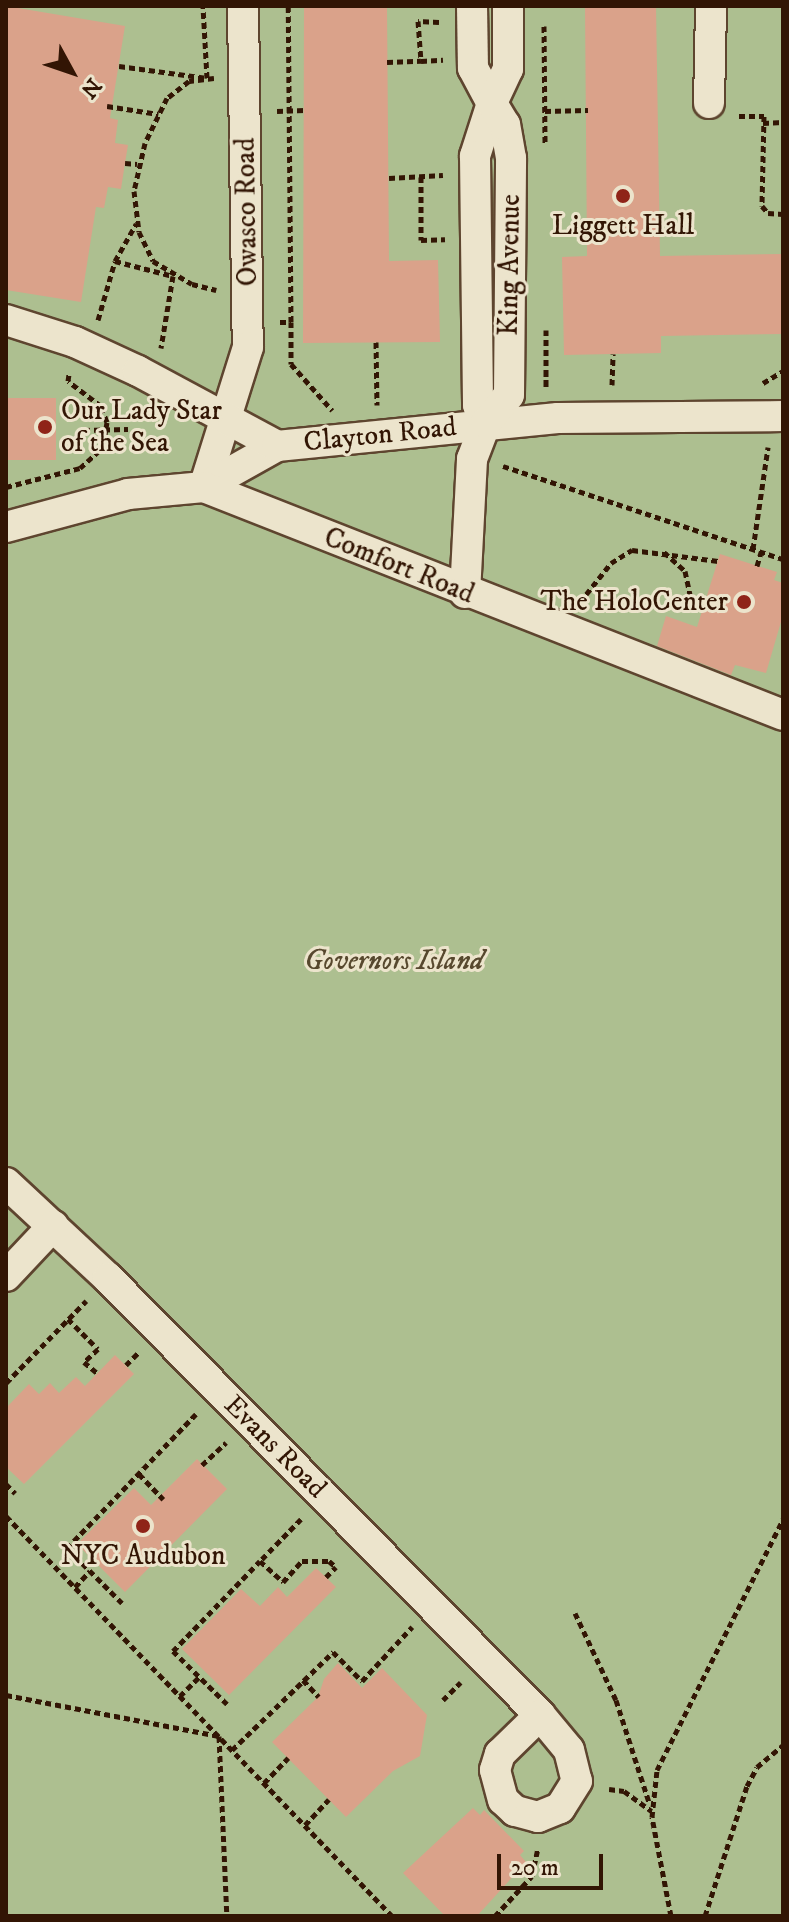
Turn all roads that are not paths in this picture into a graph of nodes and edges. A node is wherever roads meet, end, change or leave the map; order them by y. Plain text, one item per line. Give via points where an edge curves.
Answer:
1 (243, 6) edge
2 (472, 6) edge
3 (508, 6) edge
4 (711, 6) edge
5 (492, 103) junction
6 (709, 103) dead end
7 (6, 320) edge
8 (227, 415) junction
9 (778, 416) edge
10 (486, 423) junction
11 (277, 446) junction
12 (204, 487) junction
13 (6, 527) edge
14 (465, 593) junction
15 (783, 715) edge
16 (6, 1183) edge
17 (53, 1226) junction
18 (6, 1276) edge
19 (540, 1715) junction

1 - 8 street, Owasco Road via 248,347
2 - 5 street, King Avenue via 473,68
3 - 5 street, King Avenue via 508,69
4 - 6 street
5 - 10 street, King Avenue via 477,141 476,174 478,405
5 - 10 street, King Avenue via 505,125 511,158 509,395
7 - 8 street, Clayton Road via 82,345
8 - 11 street, Clayton Road
8 - 12 street, Owasco Road
9 - 10 street, Clayton Road
10 - 11 street, Clayton Road
10 - 14 street, King Avenue via 472,459
11 - 12 street
12 - 13 street, Comfort Road via 128,494
12 - 14 street, Comfort Road
14 - 15 street, Comfort Road
16 - 17 street, Evans Road
17 - 18 street
17 - 19 street, Evans Road
19 - 19 street, Evans Road via 500,1754 495,1770 503,1800 515,1811 538,1817 560,1808 577,1781 569,1750

